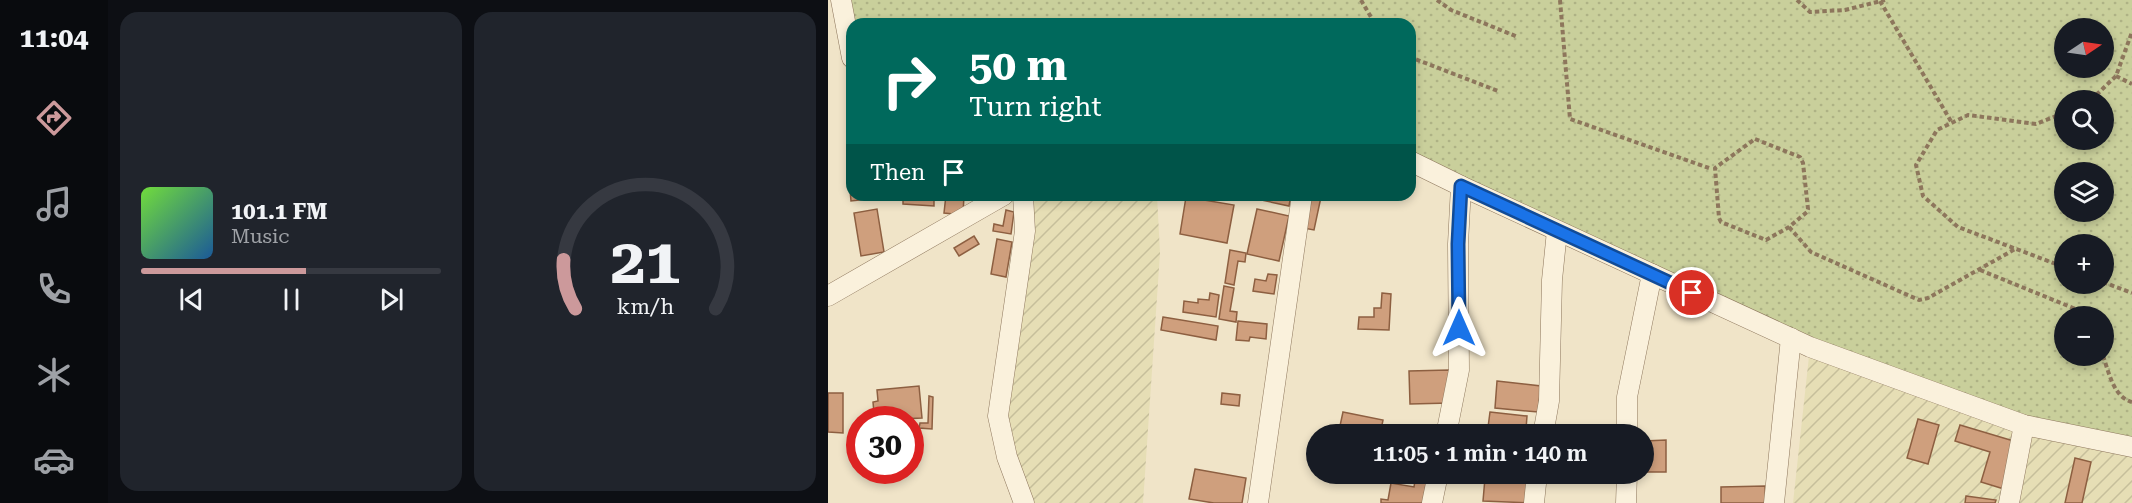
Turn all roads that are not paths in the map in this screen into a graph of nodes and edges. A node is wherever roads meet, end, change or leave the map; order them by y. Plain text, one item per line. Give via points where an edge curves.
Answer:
1 (841, 0) edge
2 (846, 26) edge
3 (1416, 164) edge
4 (1461, 186) junction
5 (994, 201) edge
6 (1023, 201) edge
7 (1301, 201) edge
8 (1557, 231) junction
9 (1652, 274) junction
10 (828, 296) edge
11 (1791, 338) junction
12 (1448, 424) edge
13 (1545, 424) edge
14 (1627, 424) edge
15 (2024, 425) junction
16 (2132, 447) edge
17 (1436, 484) edge
18 (1536, 484) edge
19 (1627, 484) edge
20 (1024, 503) edge
21 (1258, 503) edge
22 (1432, 503) edge
23 (1534, 503) edge
24 (1626, 503) edge
25 (1774, 503) edge
26 (2009, 503) edge

1 - 2 street
3 - 4 street
4 - 8 street
4 - 12 street via 1459,370
5 - 10 street
6 - 20 street via 1025,231 998,416 1007,457
7 - 21 street
8 - 9 street
8 - 13 street
9 - 11 street
9 - 14 street via 1627,397
11 - 15 street
11 - 25 street
15 - 16 street
15 - 26 street
17 - 22 street
18 - 23 street
19 - 24 street

